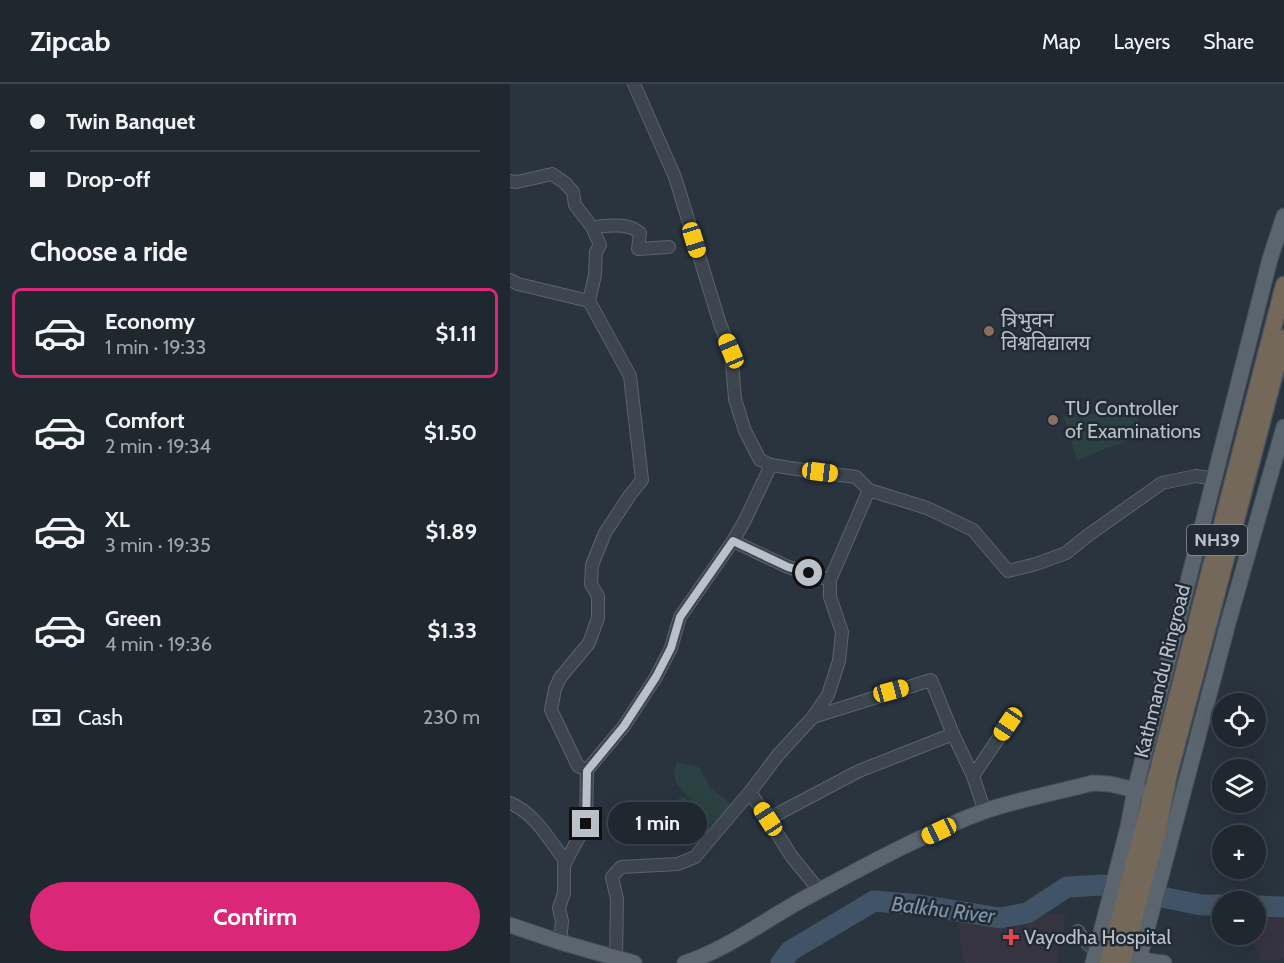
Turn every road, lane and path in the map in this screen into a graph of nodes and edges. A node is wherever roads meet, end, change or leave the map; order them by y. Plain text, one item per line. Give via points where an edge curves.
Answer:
1 (634, 84) edge
2 (510, 182) edge
3 (1284, 216) edge
4 (592, 227) junction
5 (669, 247) dead end
6 (510, 280) edge
7 (1284, 285) edge
8 (589, 301) junction
9 (1280, 312) edge
10 (1284, 338) edge
11 (1284, 427) edge
12 (771, 465) junction
13 (1278, 473) edge
14 (1216, 479) junction
15 (869, 490) junction
16 (733, 541) junction
17 (830, 580) junction
18 (813, 717) junction
19 (1008, 724) dead end
20 (953, 734) junction
21 (587, 771) junction
22 (973, 776) junction
23 (1135, 790) junction
24 (750, 792) junction
25 (1158, 796) junction
26 (510, 803) edge
27 (1181, 804) junction
28 (985, 812) junction
29 (768, 819) junction
30 (1150, 833) junction
31 (566, 862) junction
32 (819, 891) junction
33 (510, 925) edge
34 (1126, 926) junction
35 (1078, 931) dead end
36 (560, 942) junction
37 (616, 959) junction
38 (1116, 960) edge
39 (634, 963) edge
40 (685, 963) edge
41 (1159, 963) edge
42 (1164, 963) edge

1 - 12 street via 675,177 731,351 734,393 745,431 760,460
2 - 4 street via 552,174 573,192 575,205
3 - 14 main road
4 - 5 street via 634,228 640,233 638,249
4 - 8 street via 600,245
6 - 8 street
7 - 9 highway, Kathmandu Ringroad / NH39
8 - 21 street via 630,376 642,480 600,544 592,565 591,584 598,596 598,618 589,643 560,678 552,703 551,710 578,766
9 - 25 highway, Kathmandu Ringroad / NH39
10 - 25 highway, Kathmandu Ringroad / NH39
11 - 13 main road
12 - 15 street via 856,477
12 - 16 street
13 - 27 main road via 1228,623
14 - 15 street via 1196,476 1162,483 1066,553 1008,571 973,530 927,508
14 - 23 main road
15 - 17 street
16 - 17 street via 788,567
16 - 21 street via 680,617 671,648 656,677 624,726
17 - 18 street via 830,597 842,632 839,661 828,695
18 - 20 street via 931,680
18 - 24 street
19 - 22 street
20 - 22 street
20 - 29 street via 859,771
21 - 31 street via 586,824
22 - 28 street
23 - 25 main road
23 - 28 main road via 1093,783
23 - 30 main road
24 - 29 street
24 - 37 street via 695,857 678,864 621,867 612,877 617,899
25 - 27 main road
25 - 30 highway, Kathmandu Ringroad / NH39
26 - 31 street via 522,808 544,830
27 - 30 main road
28 - 32 main road
29 - 32 street
30 - 34 highway, Kathmandu Ringroad / NH39
30 - 34 main road
31 - 36 street via 559,908
32 - 40 main road via 705,956
33 - 36 main road
34 - 38 highway, Kathmandu Ringroad / NH39
34 - 38 main road
35 - 38 street via 1084,940
36 - 37 main road
37 - 39 main road
38 - 41 main road
41 - 42 main road

